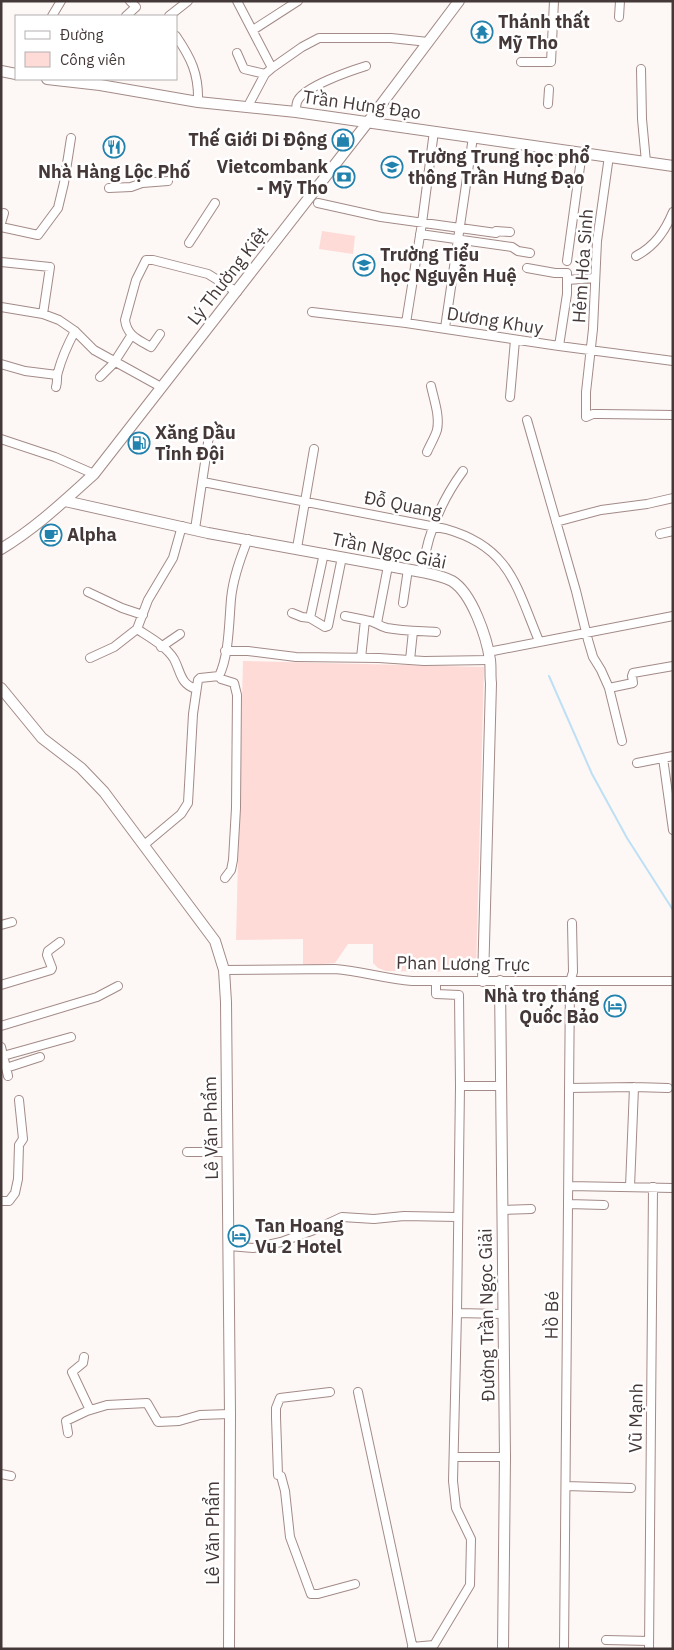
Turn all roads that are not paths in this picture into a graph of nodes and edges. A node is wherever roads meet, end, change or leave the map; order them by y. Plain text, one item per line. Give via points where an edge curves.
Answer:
1 (61, 1) edge
2 (188, 1) edge
3 (238, 1) edge
4 (298, 1) edge
5 (459, 1) edge
6 (554, 1) edge
7 (620, 1) edge
8 (136, 3) edge
9 (53, 15) edge
10 (127, 15) edge
11 (170, 15) edge
12 (619, 17) dead end
13 (253, 30) junction
14 (178, 39) edge
15 (428, 42) junction
16 (237, 53) dead end
17 (521, 62) dead end
18 (366, 66) dead end
19 (272, 68) junction
20 (641, 70) dead end
21 (1, 71) edge
22 (15, 74) edge
23 (265, 74) junction
24 (65, 80) edge
25 (100, 82) edge
26 (550, 88) dead end
27 (198, 102) junction
28 (548, 104) dead end
29 (248, 106) junction
30 (296, 112) junction
31 (368, 122) junction
32 (434, 131) junction
33 (472, 137) junction
34 (72, 138) dead end
35 (582, 152) junction
36 (609, 156) junction
37 (646, 162) junction
38 (673, 166) edge
39 (168, 181) dead end
40 (109, 188) dead end
41 (215, 203) dead end
42 (318, 203) dead end
43 (673, 212) edge
44 (4, 213) dead end
45 (422, 223) junction
46 (1, 225) edge
47 (460, 227) junction
48 (510, 232) dead end
49 (420, 234) junction
50 (458, 239) junction
51 (189, 243) dead end
52 (530, 253) dead end
53 (636, 256) dead end
54 (567, 261) dead end
55 (1, 262) edge
56 (527, 268) dead end
57 (595, 278) junction
58 (567, 280) junction
59 (237, 292) junction
60 (1, 307) edge
61 (312, 312) dead end
62 (43, 314) junction
63 (406, 323) junction
64 (445, 328) junction
65 (75, 331) junction
66 (160, 334) dead end
67 (131, 336) junction
68 (515, 340) junction
69 (559, 346) junction
70 (591, 349) junction
71 (114, 361) junction
72 (673, 361) edge
73 (1, 364) edge
74 (57, 375) junction
75 (100, 377) dead end
76 (431, 386) dead end
77 (56, 387) dead end
78 (161, 387) junction
79 (510, 397) dead end
80 (673, 415) edge
81 (527, 420) dead end
82 (209, 436) dead end
83 (1, 439) edge
84 (314, 449) dead end
85 (427, 452) dead end
86 (464, 471) dead end
87 (94, 474) junction
88 (203, 482) junction
89 (673, 498) edge
90 (64, 501) junction
91 (306, 501) junction
92 (556, 522) junction
93 (182, 526) junction
94 (433, 527) junction
95 (195, 529) junction
96 (673, 531) edge
97 (660, 534) dead end
98 (248, 539) junction
99 (297, 548) junction
100 (1, 549) edge
101 (324, 553) junction
102 (342, 557) junction
103 (388, 566) junction
104 (408, 570) junction
105 (422, 572) junction
106 (88, 592) dead end
107 (402, 604) dead end
108 (292, 613) dead end
109 (143, 615) junction
110 (345, 616) dead end
111 (673, 616) edge
112 (310, 618) junction
113 (365, 620) junction
114 (377, 623) junction
115 (137, 629) junction
116 (413, 630) junction
117 (436, 632) dead end
118 (586, 632) junction
119 (180, 634) dead end
120 (538, 642) junction
121 (161, 646) junction
122 (225, 651) junction
123 (489, 656) junction
124 (90, 658) dead end
125 (361, 658) junction
126 (410, 660) junction
127 (673, 666) edge
128 (219, 676) junction
129 (1, 688) edge
130 (609, 688) junction
131 (196, 689) junction
132 (622, 741) dead end
133 (673, 756) edge
134 (663, 758) junction
135 (638, 763) dead end
136 (673, 830) edge
137 (144, 845) junction
138 (224, 878) dead end
139 (12, 922) dead end
140 (572, 923) dead end
141 (1, 925) edge
142 (60, 942) dead end
143 (224, 970) junction
144 (483, 980) junction
145 (436, 981) junction
146 (500, 981) junction
147 (673, 981) edge
148 (570, 982) junction
149 (1, 985) edge
150 (118, 986) dead end
151 (1, 1026) edge
152 (71, 1037) dead end
153 (2, 1051) edge
154 (40, 1058) dead end
155 (460, 1086) junction
156 (500, 1086) junction
157 (634, 1086) junction
158 (569, 1088) junction
159 (668, 1088) dead end
160 (19, 1100) dead end
161 (187, 1152) dead end
162 (228, 1152) junction
163 (568, 1186) junction
164 (630, 1187) junction
165 (653, 1187) junction
166 (673, 1188) edge
167 (1, 1201) edge
168 (568, 1204) junction
169 (604, 1205) dead end
170 (531, 1209) dead end
171 (502, 1210) junction
172 (457, 1217) junction
173 (229, 1246) junction
174 (503, 1314) junction
175 (457, 1315) junction
176 (449, 1325) dead end
177 (84, 1357) dead end
178 (330, 1392) dead end
179 (358, 1392) dead end
180 (90, 1410) junction
181 (230, 1414) junction
182 (68, 1433) dead end
183 (454, 1457) junction
184 (504, 1457) junction
185 (1, 1474) edge
186 (12, 1476) dead end
187 (566, 1486) junction
188 (631, 1488) dead end
189 (355, 1584) dead end
190 (606, 1640) dead end
191 (649, 1645) edge
192 (412, 1648) edge
193 (229, 1649) edge
194 (503, 1649) edge
195 (564, 1649) edge

1 - 9 street
2 - 11 street
3 - 13 street
4 - 13 street
5 - 15 street, Lý Thường Kiệt
6 - 17 street via 551,62
7 - 12 street
8 - 10 street
13 - 19 street
14 - 27 street via 194,66
15 - 19 street via 391,38 320,38 302,46
15 - 31 street, Lý Thường Kiệt
16 - 23 street via 248,71
18 - 30 street via 310,90 299,99
19 - 23 street
20 - 37 street
21 - 22 street
23 - 29 street
24 - 25 street, Trần Hưng Đạo
25 - 27 street, Trần Hưng Đạo
26 - 28 street
27 - 29 street, Trần Hưng Đạo
29 - 30 street, Trần Hưng Đạo
30 - 31 street, Trần Hưng Đạo
31 - 32 street, Trần Hưng Đạo
31 - 59 street, Lý Thường Kiệt
32 - 33 street, Trần Hưng Đạo
32 - 45 street
33 - 35 street, Trần Hưng Đạo
33 - 47 street
34 - 46 street via 58,208 38,235
35 - 36 street, Trần Hưng Đạo
35 - 54 street
36 - 37 street, Trần Hưng Đạo
36 - 57 street, Hẻm Hóa Sinh
37 - 38 street, Trần Hưng Đạo
39 - 40 street
41 - 51 street
42 - 45 street
43 - 53 street via 656,242
44 - 46 street
45 - 47 street
45 - 49 street
47 - 48 street
47 - 50 street
49 - 50 street
49 - 63 street
50 - 52 street
50 - 64 street
55 - 62 street via 50,267
56 - 58 street via 567,273
57 - 58 street
57 - 70 street, Hẻm Hóa Sinh
58 - 69 street
59 - 67 street via 208,274 146,260 136,280 125,320
59 - 78 street, Lý Thường Kiệt
60 - 62 street
61 - 63 street, Dương Khuy
62 - 65 street
63 - 64 street, Dương Khuy
64 - 68 street, Dương Khuy
65 - 71 street via 94,350
65 - 74 street
66 - 67 street via 152,347
67 - 71 street
68 - 69 street, Dương Khuy
68 - 79 street
69 - 70 street, Dương Khuy
70 - 72 street, Dương Khuy
70 - 80 street, Hẻm Hóa Sinh via 586,417 593,414
71 - 75 street
71 - 78 street
73 - 74 street via 28,372
74 - 77 street
76 - 85 street via 437,430
78 - 87 street, Lý Thường Kiệt
81 - 92 street
82 - 88 street
83 - 87 street
84 - 91 street
86 - 94 street via 451,488
87 - 90 street, Lý Thường Kiệt
88 - 91 street, Đỗ Quang
88 - 95 street
89 - 92 street via 601,510
90 - 93 street, Trần Ngọc Giải
90 - 100 street, Lý Thường Kiệt
91 - 94 street, Đỗ Quang
91 - 99 street
92 - 118 street
93 - 95 street, Trần Ngọc Giải
93 - 109 street via 173,558
94 - 105 street
94 - 120 street, Đỗ Quang via 471,537 499,558 517,590
95 - 98 street, Trần Ngọc Giải
96 - 97 street
98 - 99 street, Trần Ngọc Giải
98 - 122 street via 233,583
99 - 101 street, Trần Ngọc Giải
101 - 102 street, Trần Ngọc Giải
101 - 112 street
102 - 103 street, Trần Ngọc Giải
102 - 112 street via 328,626
103 - 104 street, Trần Ngọc Giải
103 - 114 street
104 - 105 street, Trần Ngọc Giải
104 - 107 street
105 - 123 street, Trần Ngọc Giải via 445,578 460,589 475,612
106 - 109 street
108 - 112 street
109 - 115 street
110 - 113 street
111 - 118 street
113 - 114 street
113 - 125 street
114 - 116 street via 385,628
115 - 121 street
115 - 124 street via 114,647
116 - 117 street
116 - 126 street
118 - 120 street
118 - 130 street via 593,657
119 - 121 street
120 - 123 street
121 - 131 street via 173,657 185,684
122 - 125 street
122 - 128 street
123 - 126 street
123 - 144 street, Trần Ngọc Giải
125 - 126 street
127 - 130 street via 633,673 633,683
128 - 131 street via 198,678
128 - 138 street via 234,684 237,695 234,860
129 - 137 street, Lê Văn Phẩm via 42,738 81,768 104,792
130 - 132 street
131 - 137 street via 188,803 181,814
133 - 134 street
134 - 135 street
134 - 136 street
137 - 143 street, Lê Văn Phẩm via 215,941
139 - 141 street
140 - 148 street, Hồ Bé via 573,972
142 - 149 street via 48,950 51,970
143 - 145 street, Phan Lương Trực via 320,969 352,971 395,980
143 - 162 street, Lê Văn Phẩm
144 - 145 street, Phan Lương Trực
144 - 146 street, Phan Lương Trực
145 - 155 street via 436,994 458,995
146 - 148 street, Phan Lương Trực
146 - 156 street, Đường Trần Ngọc Giải
147 - 148 street, Phan Lương Trực
148 - 158 street, Hồ Bé
150 - 151 street via 97,997
152 - 153 street
153 - 154 street via 7,1072
155 - 156 street
155 - 172 street
156 - 171 street, Đường Trần Ngọc Giải
157 - 158 street
157 - 159 street
157 - 164 street
158 - 163 street, Hồ Bé
160 - 167 street via 23,1139 19,1145 18,1179 15,1193 9,1201
161 - 162 street
162 - 173 street, Lê Văn Phẩm
163 - 164 street
163 - 168 street, Hồ Bé
164 - 165 street
165 - 166 street
165 - 191 street, Vũ Mạnh
168 - 169 street
168 - 187 street, Hồ Bé
170 - 171 street
171 - 174 street, Đường Trần Ngọc Giải
172 - 173 street via 404,1216 374,1220 342,1217 281,1242 253,1248
172 - 175 street
173 - 181 street, Lê Văn Phẩm
174 - 175 street
174 - 184 street, Đường Trần Ngọc Giải
175 - 176 street
175 - 183 street
177 - 180 street via 83,1363 72,1372
178 - 189 street via 280,1398 276,1408 279,1475 285,1492 290,1537 311,1594
179 - 192 street
180 - 181 street via 143,1402 150,1406 158,1422
180 - 182 street via 66,1421
181 - 193 street, Lê Văn Phẩm
183 - 184 street
183 - 192 street via 456,1508 471,1539 470,1585 434,1645
184 - 194 street, Đường Trần Ngọc Giải
185 - 186 street
187 - 188 street
187 - 195 street, Hồ Bé
190 - 191 street

